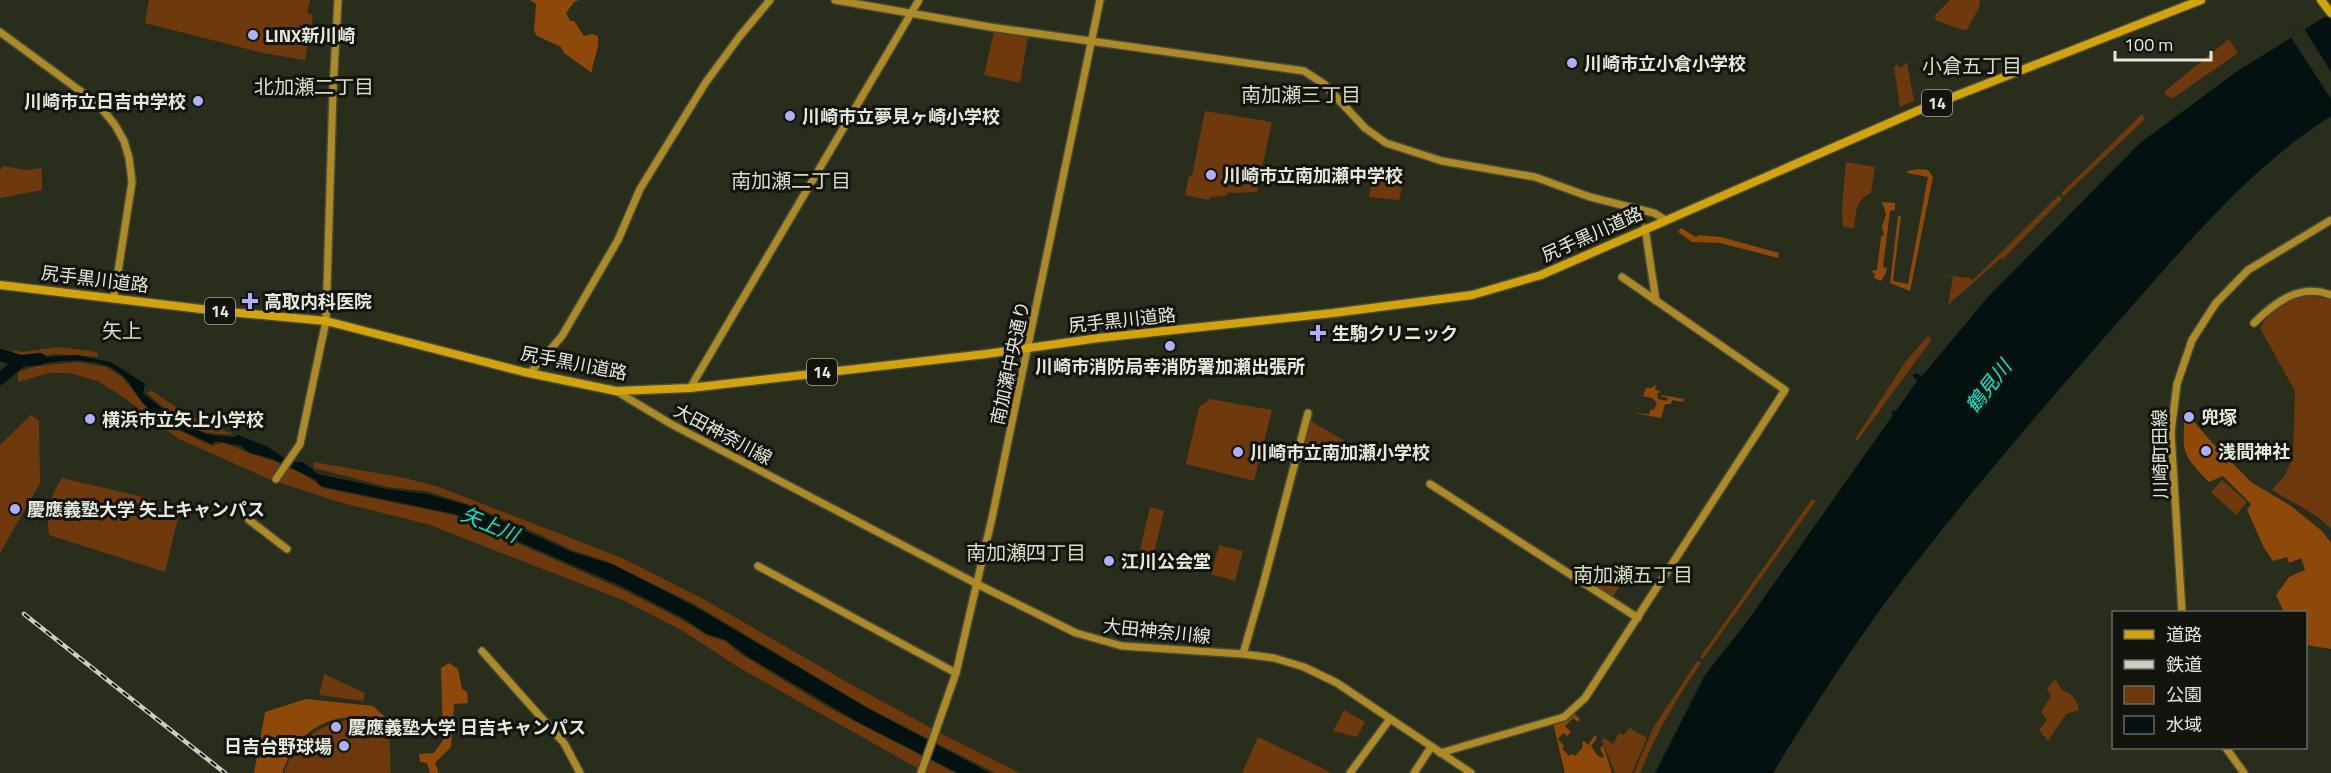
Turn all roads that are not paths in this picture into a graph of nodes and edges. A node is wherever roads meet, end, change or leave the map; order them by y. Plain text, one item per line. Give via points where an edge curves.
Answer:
1 (338, 0) edge
2 (770, 0) edge
3 (836, 0) edge
4 (919, 0) edge
5 (1100, 0) edge
6 (2201, 0) edge
7 (2322, 1) edge
8 (911, 13) junction
9 (2331, 13) edge
10 (0, 32) edge
11 (1091, 41) junction
12 (1665, 219) junction
13 (2331, 220) edge
14 (1646, 228) junction
15 (1622, 277) dead end
16 (0, 285) edge
17 (2331, 295) edge
18 (114, 297) junction
19 (1656, 301) junction
20 (326, 321) junction
21 (2254, 323) dead end
22 (1029, 347) junction
23 (530, 373) junction
24 (690, 388) junction
25 (616, 391) junction
26 (1308, 413) dead end
27 (276, 479) dead end
28 (1430, 484) dead end
29 (249, 520) dead end
30 (287, 549) dead end
31 (758, 566) dead end
32 (977, 584) junction
33 (2182, 611) edge
34 (1638, 618) junction
35 (482, 651) dead end
36 (1243, 654) junction
37 (956, 673) junction
38 (1390, 719) junction
39 (1431, 747) junction
40 (2227, 749) edge
41 (1440, 753) junction
42 (580, 773) edge
43 (921, 773) edge
44 (1350, 773) edge
45 (1414, 773) edge
46 (1471, 773) edge
47 (2244, 773) edge

1 - 20 street
2 - 23 street via 706,82 640,189 618,240 562,336
3 - 8 street
4 - 8 street
5 - 11 street, 南加瀬中央通り
6 - 12 main road, 尻手黒川道路 / 14 via 1917,111
7 - 9 main road
8 - 11 street
8 - 24 street
10 - 18 street via 98,104 124,141 132,182
11 - 12 street via 1304,70 1386,143 1442,161 1535,177
11 - 22 street, 南加瀬中央通り
12 - 14 main road, 尻手黒川道路 / 14
13 - 33 street, 川崎町田線 via 2248,270 2216,303 2192,340 2179,379 2171,432
14 - 19 street
14 - 22 main road, 尻手黒川道路 / 14 via 1541,275 1472,295
15 - 19 street
16 - 18 main road, 尻手黒川道路 / 14
17 - 21 street via 2293,294
18 - 20 main road, 尻手黒川道路 / 14
19 - 34 street via 1785,390
20 - 23 main road, 尻手黒川道路 / 14
20 - 27 street via 298,448
22 - 24 main road, 尻手黒川道路 / 14
22 - 32 street, 南加瀬中央通り
23 - 25 main road, 尻手黒川道路 / 14
24 - 25 main road, 尻手黒川道路 / 14
25 - 32 street, 大田神奈川線 via 671,424
26 - 36 street
28 - 34 street
29 - 30 street
31 - 37 street
32 - 36 street, 大田神奈川線 via 1076,633 1105,642 1150,649
32 - 37 street, 南加瀬中央通り
34 - 41 street via 1586,698 1564,717
35 - 42 street via 564,743
36 - 38 street, 大田神奈川線 via 1304,667 1337,683
37 - 43 street, 南加瀬中央通り
38 - 39 street, 大田神奈川線
38 - 44 street
39 - 41 street, 大田神奈川線
39 - 45 street
40 - 47 street
41 - 46 street, 大田神奈川線

